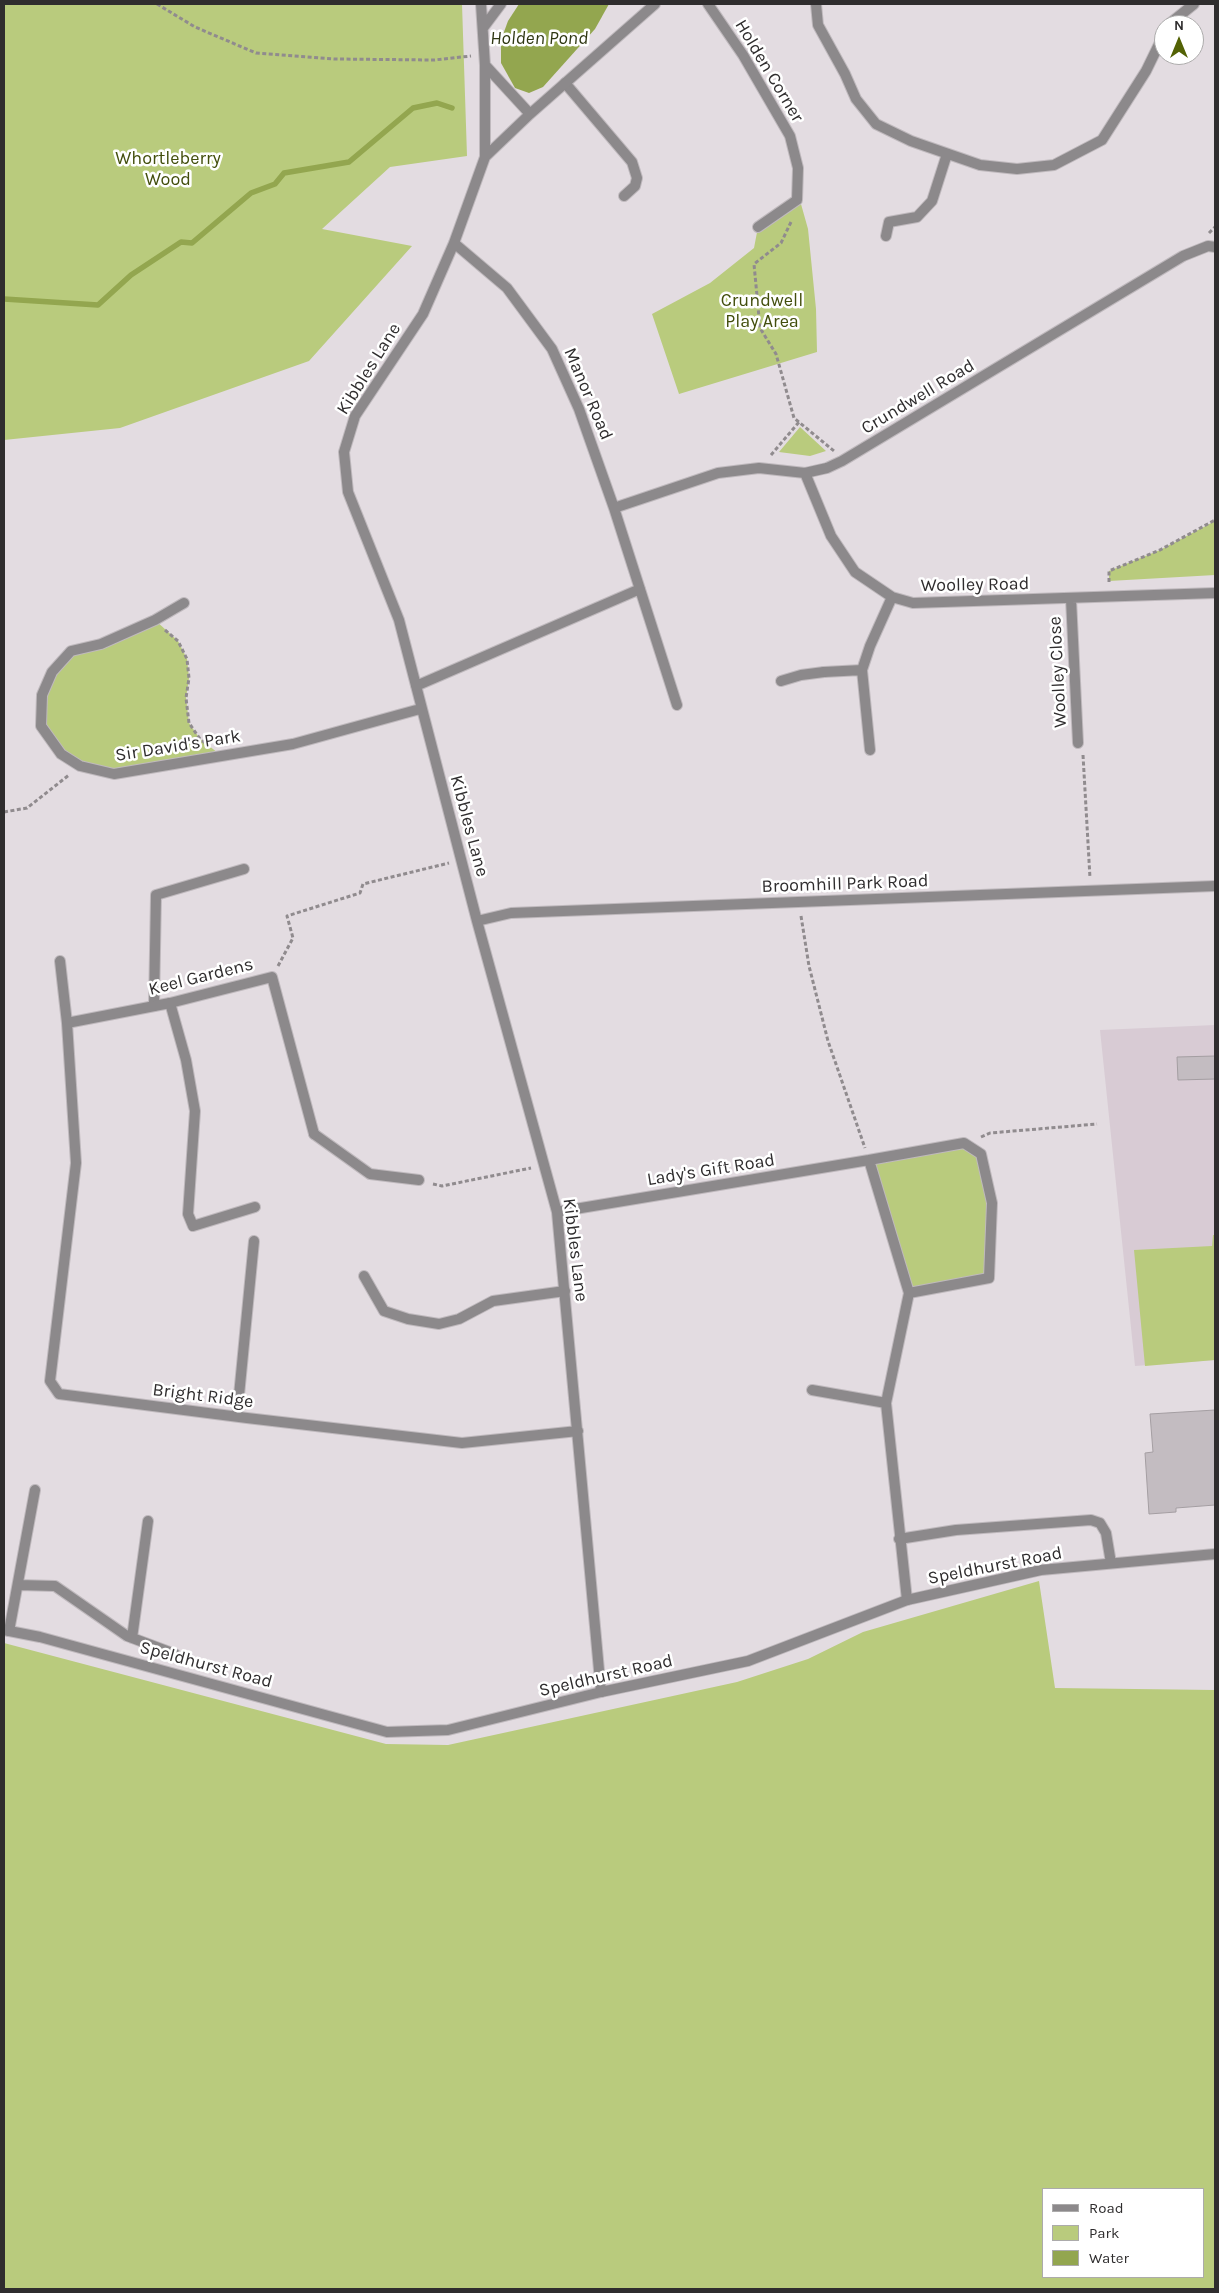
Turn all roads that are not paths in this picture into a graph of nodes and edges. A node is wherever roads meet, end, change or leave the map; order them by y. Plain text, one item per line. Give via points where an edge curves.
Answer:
1 (481, 4) edge
2 (501, 4) edge
3 (655, 4) edge
4 (708, 4) edge
5 (816, 4) edge
6 (1194, 4) edge
7 (1180, 15) edge
8 (483, 28) junction
9 (1154, 55) edge
10 (485, 60) junction
11 (565, 83) junction
12 (530, 114) junction
13 (947, 154) junction
14 (485, 157) junction
15 (624, 196) dead end
16 (758, 227) dead end
17 (886, 236) dead end
18 (454, 243) junction
19 (1215, 247) edge
20 (805, 473) junction
21 (614, 508) junction
22 (640, 589) junction
23 (1215, 593) edge
24 (892, 597) junction
25 (1071, 599) junction
26 (184, 603) dead end
27 (862, 670) junction
28 (781, 681) dead end
29 (416, 686) junction
30 (677, 705) dead end
31 (420, 709) junction
32 (1078, 743) road end
33 (870, 750) dead end
34 (244, 869) dead end
35 (1215, 886) edge
36 (477, 921) junction
37 (60, 961) dead end
38 (170, 1003) junction
39 (154, 1006) junction
40 (67, 1023) junction
41 (869, 1160) junction
42 (419, 1180) road end
43 (255, 1207) dead end
44 (558, 1212) junction
45 (254, 1241) dead end
46 (364, 1276) dead end
47 (565, 1291) junction
48 (909, 1293) junction
49 (812, 1390) dead end
50 (886, 1404) junction
51 (237, 1416) junction
52 (578, 1431) junction
53 (35, 1490) dead end
54 (148, 1521) dead end
55 (899, 1539) junction
56 (1215, 1554) edge
57 (1111, 1564) junction
58 (18, 1585) junction
59 (907, 1600) junction
60 (6, 1631) edge
61 (132, 1638) junction
62 (175, 1654) dead end
63 (601, 1692) junction

1 - 8 street, Kibbles Lane
2 - 8 street
3 - 11 street
4 - 16 street, Holden Corner via 743,54 790,136 798,168 797,200
5 - 13 street via 818,25 846,74 856,99 876,124
6 - 7 street
8 - 10 street, Kibbles Lane
9 - 13 street via 1102,140 1054,165 1016,169 980,165
10 - 12 street
10 - 14 street, Kibbles Lane
11 - 12 street
11 - 15 street via 632,162 637,178
12 - 14 street
13 - 17 street via 932,201 917,217 889,222
14 - 18 street, Kibbles Lane
18 - 21 street, Manor Road via 507,288 552,349 579,409
18 - 29 street, Kibbles Lane via 422,314 355,416 344,452 348,492 399,620
19 - 20 street, Crundwell Road via 1208,246 1183,256 842,461
20 - 21 street, Crundwell Road via 759,468 718,473
20 - 24 street, Woolley Road via 831,536 855,572
21 - 22 street, Manor Road
22 - 29 street
22 - 30 street, Manor Road
23 - 25 street, Woolley Road
24 - 25 street, Woolley Road via 913,603
24 - 27 street
25 - 32 street, Woolley Close
26 - 31 street, Sir David's Park via 101,644 71,651 52,672 42,695 41,726 61,754 80,766 114,774 293,744
27 - 28 street via 801,675
27 - 33 street
29 - 31 street, Kibbles Lane
31 - 36 street, Kibbles Lane
34 - 39 street via 156,895
35 - 36 street, Broomhill Park Road via 511,913
36 - 44 street, Kibbles Lane
37 - 40 street
38 - 39 street, Keel Gardens
38 - 42 street, Keel Gardens via 272,977 314,1134 370,1174
38 - 43 street via 186,1060 195,1112 188,1214 193,1226
39 - 40 street, Keel Gardens
40 - 51 street, Bright Ridge via 76,1163 50,1381 59,1394
41 - 44 street, Lady's Gift Road
41 - 48 street
41 - 48 street, Lady's Gift Road via 964,1143 981,1154 992,1203 989,1278
44 - 47 street, Kibbles Lane
45 - 51 street
46 - 47 street via 384,1311 440,1324 459,1319 493,1301
47 - 52 street, Kibbles Lane
48 - 50 street
49 - 50 street
50 - 55 street
51 - 52 street, Bright Ridge via 462,1442
52 - 63 street, Kibbles Lane
53 - 58 street
54 - 61 street
55 - 57 street via 956,1530 1091,1520 1100,1524 1106,1533
55 - 59 street
56 - 57 street, Speldhurst Road
57 - 59 street, Speldhurst Road via 1041,1570
58 - 60 street
58 - 61 street via 55,1586
59 - 63 street, Speldhurst Road via 748,1661
60 - 63 street, Speldhurst Road via 40,1637 387,1732 448,1730
61 - 62 street

